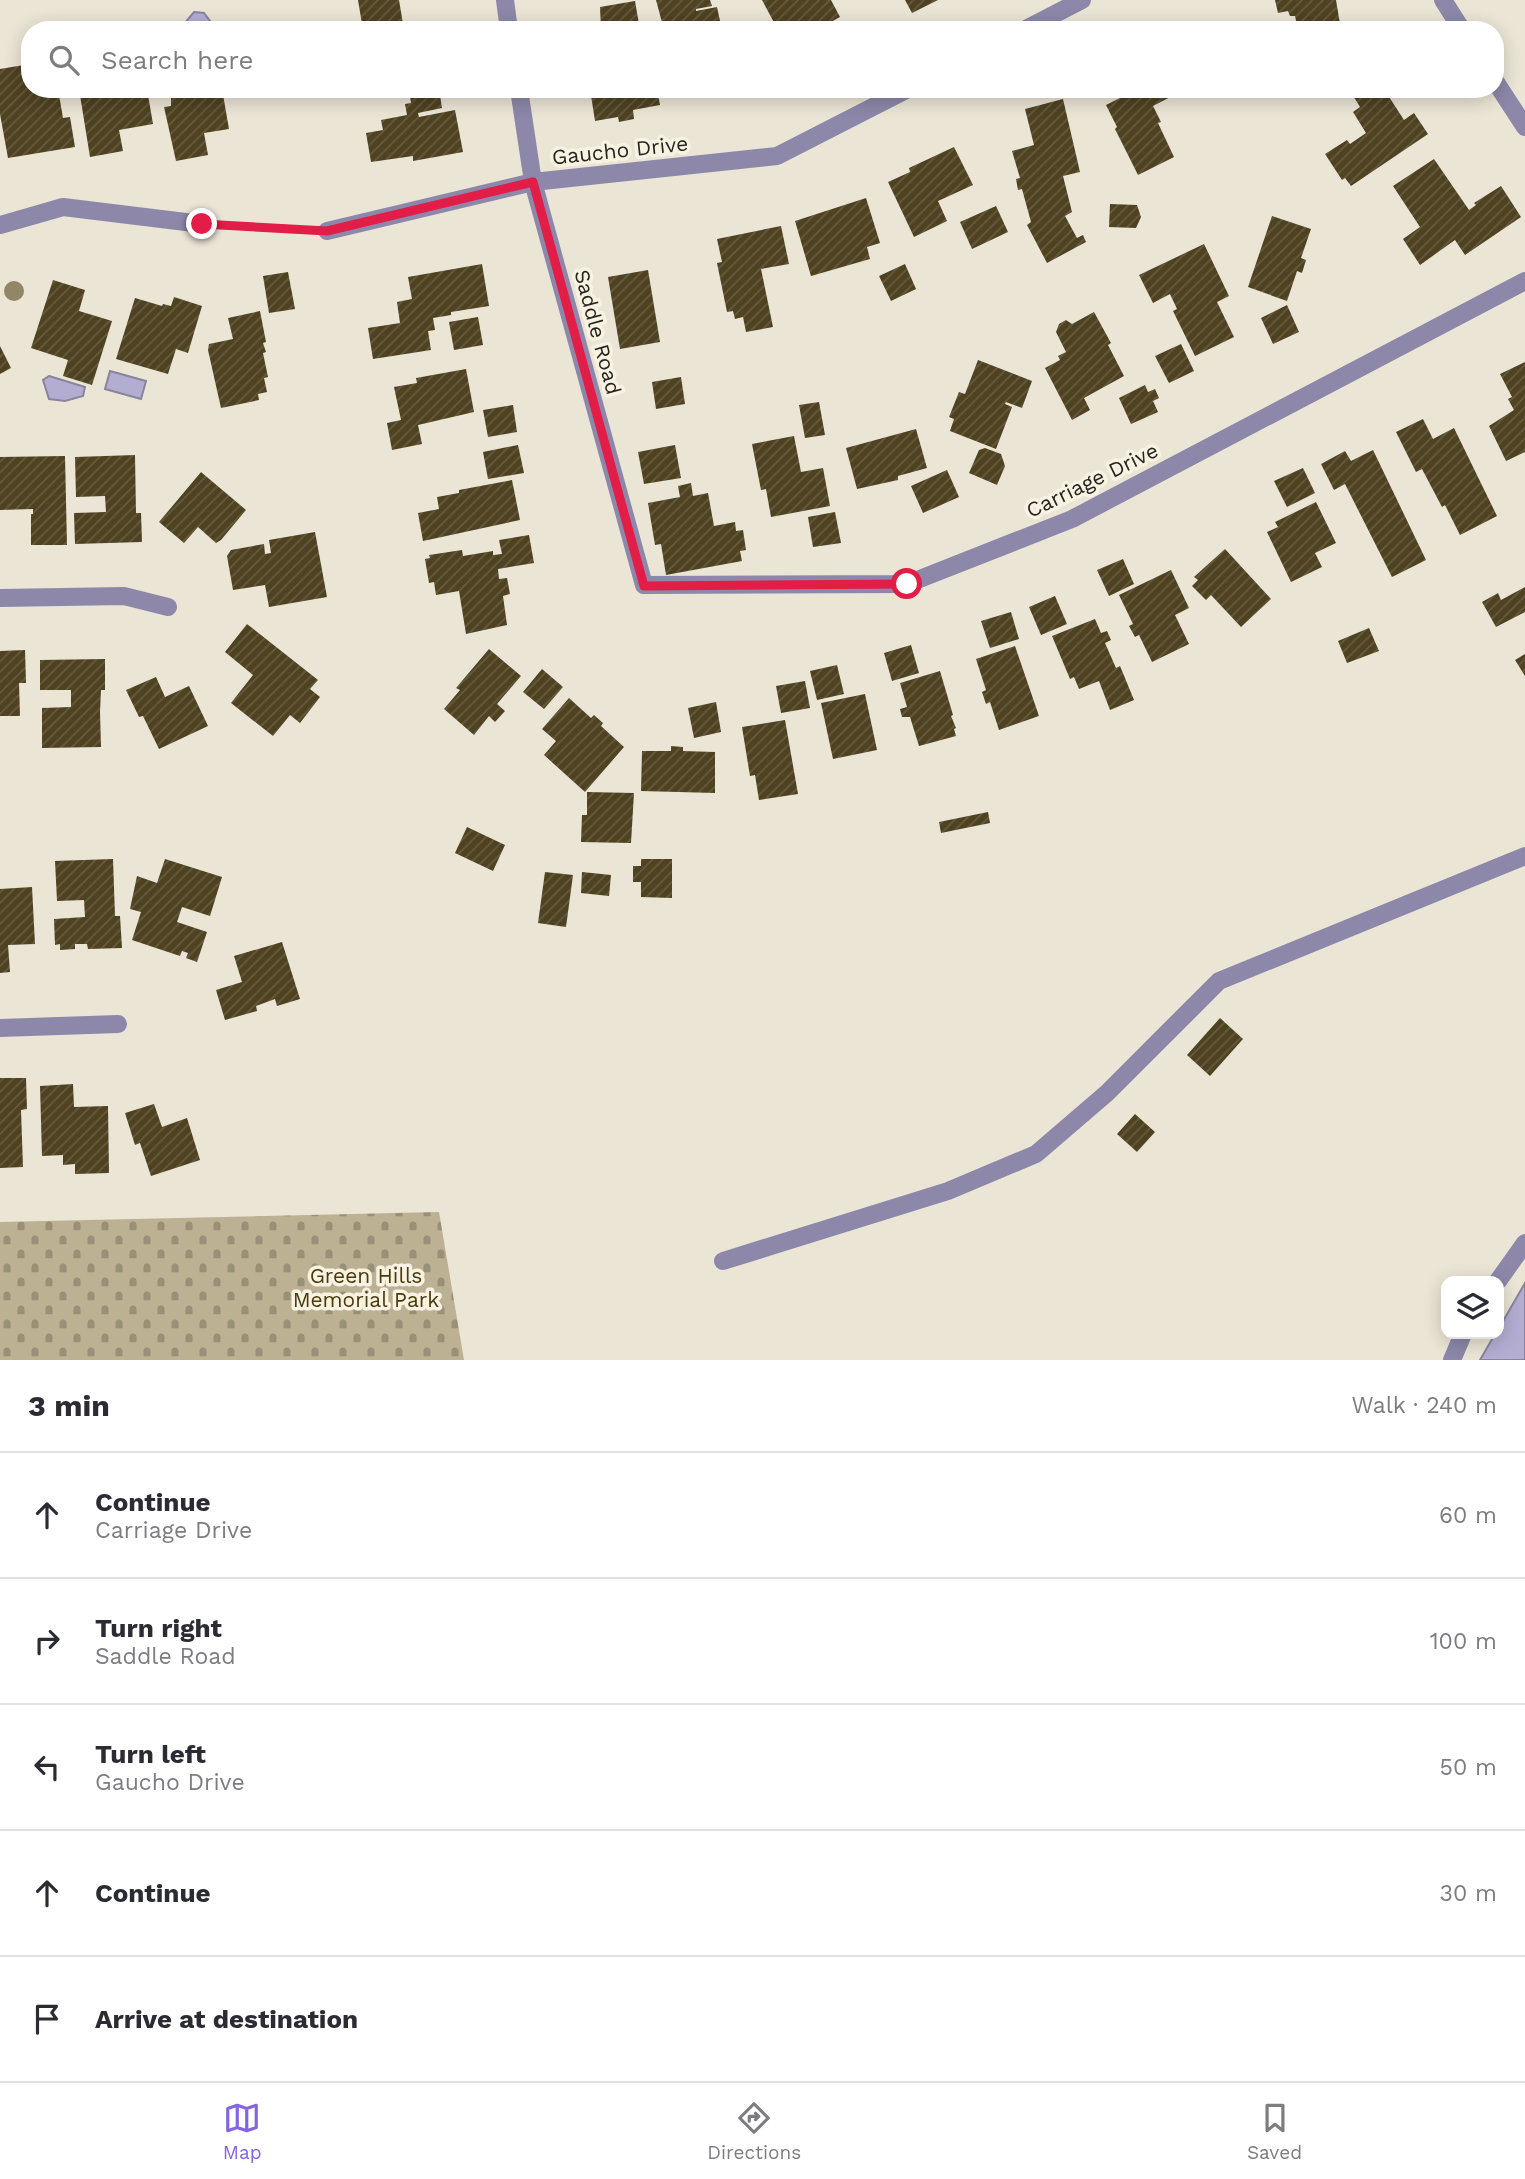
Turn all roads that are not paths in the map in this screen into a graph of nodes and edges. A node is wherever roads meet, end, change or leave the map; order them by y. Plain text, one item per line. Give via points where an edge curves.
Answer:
1 (505, 0) edge
2 (1082, 0) edge
3 (1443, 0) edge
4 (508, 21) edge
5 (1041, 21) edge
6 (1456, 21) edge
7 (1504, 95) edge
8 (520, 98) edge
9 (890, 98) edge
10 (1525, 127) edge
11 (533, 182) junction
12 (202, 224) road end
13 (0, 225) edge
14 (327, 231) road end
15 (1525, 281) edge
16 (644, 586) joint
17 (0, 597) edge
18 (168, 607) dead end
19 (1525, 856) edge
20 (118, 1024) dead end
21 (0, 1028) edge
22 (1525, 1243) edge
23 (723, 1261) dead end
24 (1502, 1276) edge
25 (1461, 1339) edge
26 (1452, 1360) edge

1 - 4 street
2 - 5 street
3 - 6 street
7 - 10 street
8 - 11 street, Saddle Road
9 - 11 street, Gaucho Drive via 777,156
11 - 14 street, Gaucho Drive
11 - 16 street, Saddle Road
12 - 13 street via 63,207
15 - 16 street, Carriage Drive via 1072,519 907,584
17 - 18 street via 124,596
19 - 23 street via 1219,981 1107,1093 1036,1154 948,1191
20 - 21 street
22 - 24 street
25 - 26 street

